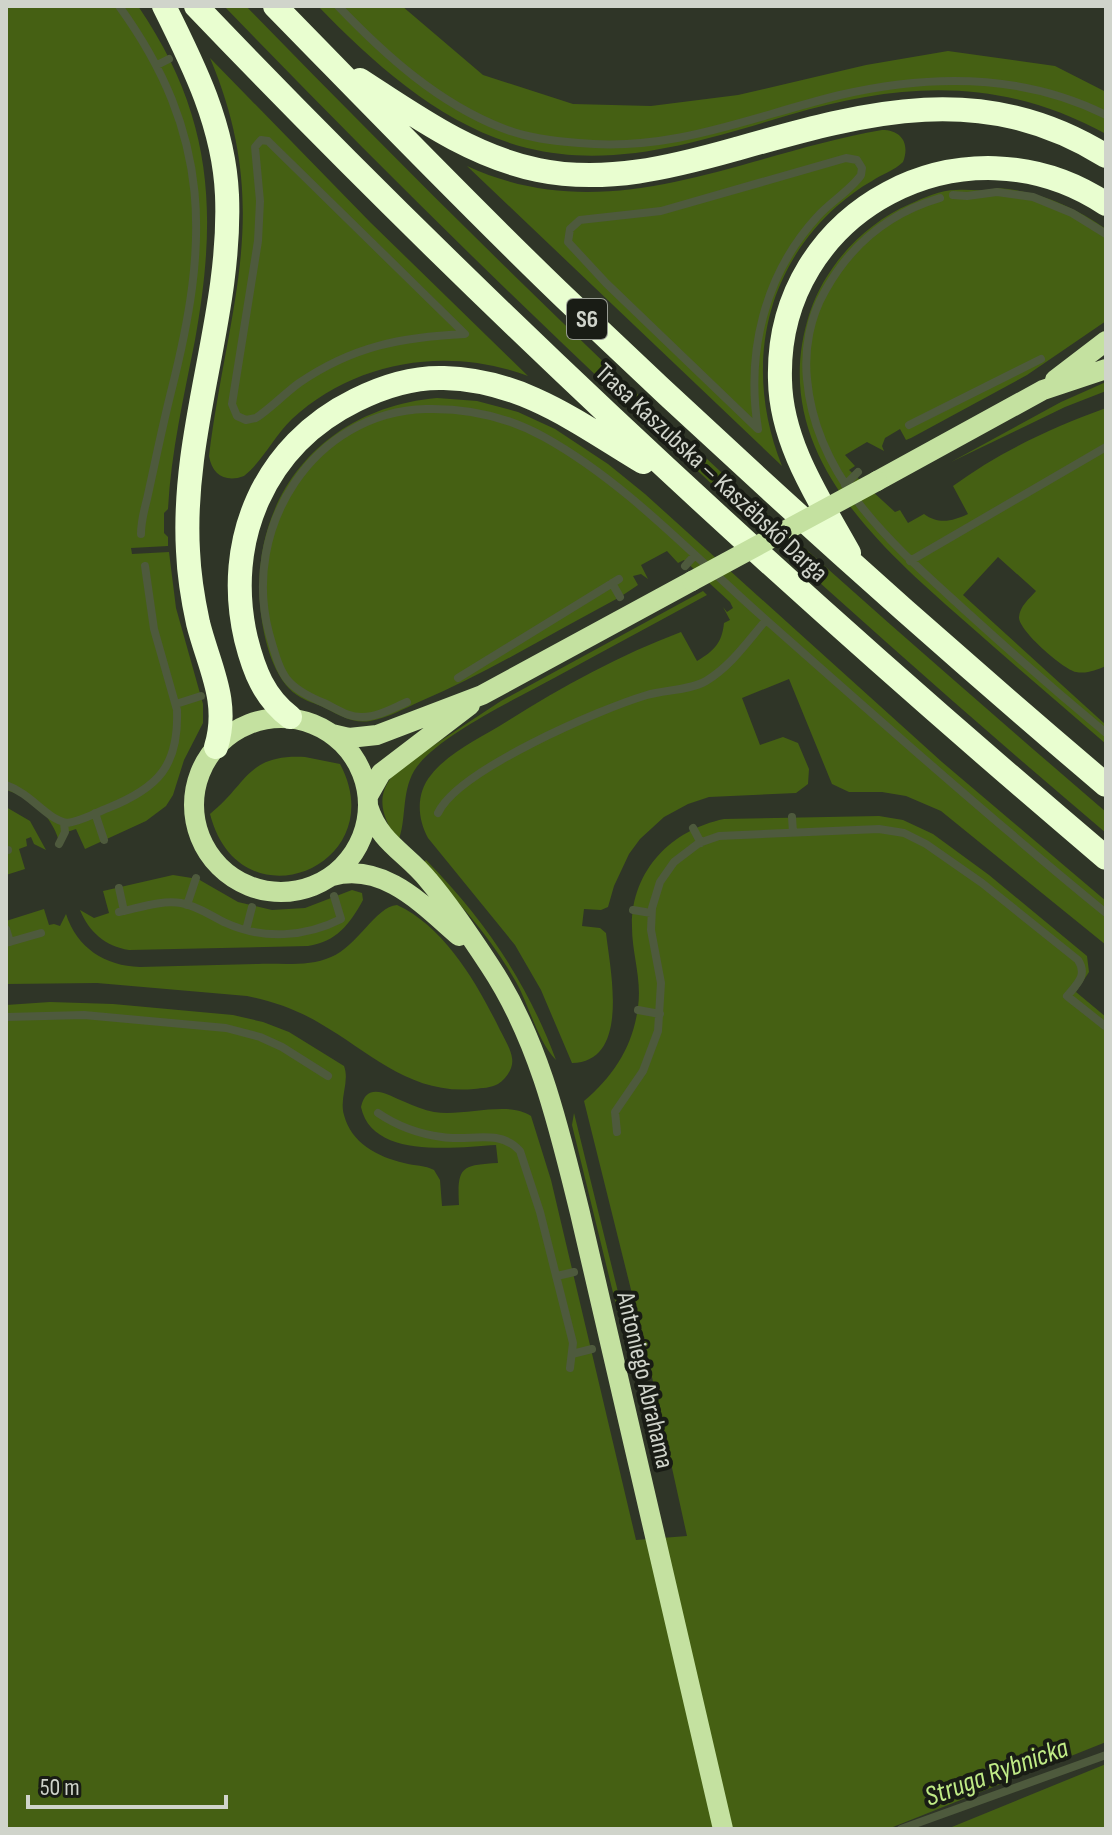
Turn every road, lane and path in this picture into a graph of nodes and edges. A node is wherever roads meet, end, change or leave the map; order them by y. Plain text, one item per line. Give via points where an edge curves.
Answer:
1 (164, 6) edge
2 (196, 6) edge
3 (275, 6) edge
4 (326, 59) junction
5 (1106, 156) edge
6 (1106, 204) edge
7 (1106, 341) edge
8 (1106, 369) edge
9 (1043, 390) junction
10 (687, 488) junction
11 (858, 569) junction
12 (482, 695) junction
13 (290, 717) junction
14 (332, 734) junction
15 (216, 747) junction
16 (1106, 785) edge
17 (368, 801) junction
18 (1106, 858) edge
19 (332, 876) junction
20 (483, 956) junction
21 (723, 1829) edge

1 - 15 highway via 210,107 227,194 223,270 187,496 198,622 222,706
2 - 10 highway, Trasa Kaszubska – Kaszëbskô Darga / S6 via 386,200
3 - 4 highway, Trasa Kaszubska – Kaszëbskô Darga / S6
4 - 5 highway via 474,150 541,171 611,175 658,169 846,120 945,108 1046,127
4 - 11 highway, Trasa Kaszubska – Kaszëbskô Darga / S6 via 564,297
6 - 11 highway via 1032,172 957,169 923,177 857,212 808,269 782,341 784,414 793,447
7 - 9 main road
8 - 9 main road
9 - 12 main road, bridge
10 - 13 highway via 549,404 480,382 405,382 335,410 296,440 273,469 243,539 241,616 250,654 266,693
10 - 18 highway, Trasa Kaszubska – Kaszëbskô Darga / S6
11 - 16 highway, Trasa Kaszubska – Kaszëbskô Darga / S6
12 - 14 main road via 377,735
12 - 17 main road via 381,773
13 - 14 main road
13 - 15 main road via 253,722
14 - 17 main road via 352,753
15 - 19 main road via 201,770 193,805 201,841 222,870 272,892 308,888
17 - 19 main road via 361,841
17 - 20 main road, Antoniego Abrahama via 383,837 428,879
19 - 20 main road, Antoniego Abrahama via 356,872 379,877 414,898
20 - 21 main road, Antoniego Abrahama via 527,1037 558,1128

